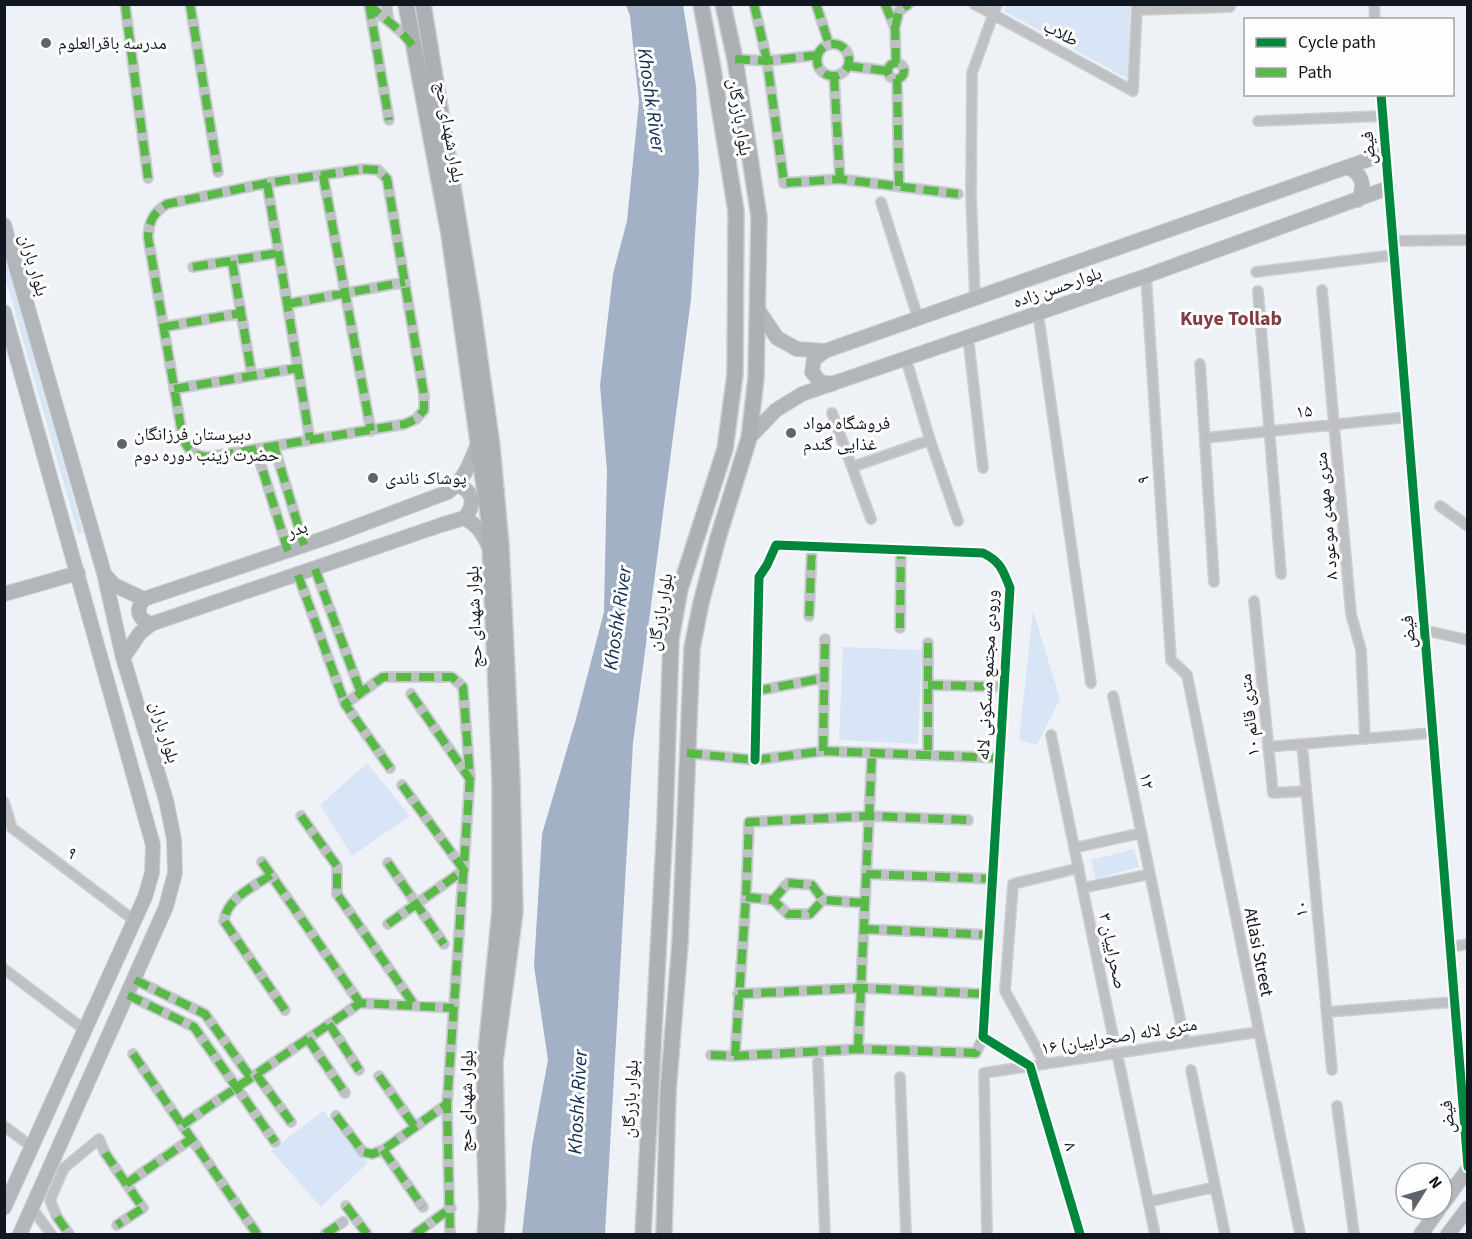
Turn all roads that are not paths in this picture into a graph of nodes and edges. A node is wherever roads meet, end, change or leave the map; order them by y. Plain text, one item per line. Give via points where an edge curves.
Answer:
1 (125, 4) edge
2 (190, 4) edge
3 (386, 4) edge
4 (406, 4) edge
5 (423, 4) edge
6 (700, 4) edge
7 (723, 4) edge
8 (754, 4) edge
9 (816, 4) edge
10 (887, 4) edge
11 (909, 4) edge
12 (974, 4) edge
13 (997, 4) edge
14 (370, 5) edge
15 (1137, 7) edge
16 (1230, 7) dead end
17 (899, 11) junction
18 (993, 15) junction
19 (389, 22) junction
20 (895, 28) junction
21 (829, 44) junction
22 (414, 47) junction
23 (818, 55) junction
24 (735, 59) junction
25 (767, 61) junction
26 (896, 63) junction
27 (848, 66) junction
28 (888, 71) junction
29 (834, 76) junction
30 (897, 79) junction
31 (1380, 96) edge
32 (1382, 116) junction
33 (388, 120) dead end
34 (1258, 121) dead end
35 (1384, 154) junction
36 (900, 167) junction
37 (1347, 167) junction
38 (218, 172) dead end
39 (323, 175) junction
40 (148, 178) dead end
41 (840, 179) junction
42 (267, 183) junction
43 (899, 186) junction
44 (912, 188) junction
45 (1388, 188) junction
46 (958, 194) dead end
47 (1358, 200) junction
48 (881, 202) dead end
49 (4, 225) edge
50 (1467, 240) edge
51 (1392, 241) junction
52 (278, 253) junction
53 (1393, 255) junction
54 (232, 261) junction
55 (194, 267) dead end
56 (1256, 272) dead end
57 (1146, 276) junction
58 (405, 282) junction
59 (1322, 290) dead end
60 (1258, 291) dead end
61 (346, 292) junction
62 (975, 299) junction
63 (287, 304) junction
64 (757, 308) junction
65 (4, 312) edge
66 (241, 313) junction
67 (1038, 313) junction
68 (918, 318) junction
69 (164, 327) junction
70 (968, 336) junction
71 (825, 351) junction
72 (906, 359) junction
73 (1200, 363) dead end
74 (298, 368) junction
75 (252, 376) junction
76 (833, 384) junction
77 (174, 389) junction
78 (55, 407) junction
79 (33, 413) junction
80 (832, 413) dead end
81 (1407, 417) junction
82 (1334, 424) junction
83 (371, 431) junction
84 (1269, 431) junction
85 (749, 438) junction
86 (1205, 438) junction
87 (310, 440) junction
88 (930, 440) junction
89 (479, 441) junction
90 (273, 446) junction
91 (256, 449) junction
92 (852, 467) junction
93 (983, 468) dead end
94 (458, 485) junction
95 (292, 505) junction
96 (1440, 506) dead end
97 (275, 508) junction
98 (464, 518) junction
99 (871, 519) dead end
100 (958, 521) dead end
101 (1467, 526) edge
102 (304, 545) junction
103 (812, 546) junction
104 (901, 550) junction
105 (288, 551) junction
106 (491, 551) junction
107 (315, 569) junction
108 (78, 573) junction
109 (104, 573) junction
110 (1281, 574) dead end
111 (298, 575) junction
112 (1214, 582) dead end
113 (323, 591) junction
114 (4, 594) edge
115 (306, 596) junction
116 (144, 599) junction
117 (1254, 601) dead end
118 (808, 616) dead end
119 (151, 624) junction
120 (900, 628) dead end
121 (1424, 630) junction
122 (825, 639) dead end
123 (1467, 640) edge
124 (928, 643) dead end
125 (123, 658) junction
126 (1187, 675) joint
127 (824, 678) junction
128 (1091, 683) dead end
129 (928, 685) junction
130 (1004, 687) junction
131 (756, 691) junction
132 (361, 693) junction
133 (411, 694) dead end
134 (1113, 696) dead end
135 (345, 704) junction
136 (1432, 733) junction
137 (1051, 735) dead end
138 (1365, 739) junction
139 (1302, 744) junction
140 (1268, 747) junction
141 (823, 751) junction
142 (687, 753) junction
143 (872, 753) junction
144 (928, 755) junction
145 (1000, 758) junction
146 (755, 760) junction
147 (390, 768) dead end
148 (470, 778) junction
149 (402, 785) dead end
150 (1306, 791) junction
151 (4, 802) edge
152 (301, 816) dead end
153 (869, 816) junction
154 (968, 820) dead end
155 (1141, 833) junction
156 (1074, 848) junction
157 (262, 862) dead end
158 (388, 863) dead end
159 (1079, 868) junction
160 (464, 870) junction
161 (866, 874) junction
162 (1150, 874) junction
163 (271, 875) junction
164 (993, 879) junction
165 (1083, 888) junction
166 (746, 897) junction
167 (773, 900) junction
168 (823, 900) junction
169 (417, 903) junction
170 (865, 903) junction
171 (135, 921) junction
172 (388, 924) dead end
173 (864, 929) junction
174 (990, 934) junction
175 (659, 936) junction
176 (680, 943) junction
177 (444, 944) dead end
178 (1467, 944) edge
179 (1450, 947) junction
180 (4, 969) edge
181 (135, 980) junction
182 (861, 988) junction
183 (738, 994) junction
184 (986, 994) junction
185 (128, 995) junction
186 (1454, 1002) junction
187 (360, 1003) junction
188 (415, 1005) junction
189 (454, 1008) junction
190 (285, 1010) dead end
191 (1326, 1012) junction
192 (328, 1024) junction
193 (85, 1030) junction
194 (1258, 1032) junction
195 (983, 1038) junction
196 (308, 1039) junction
197 (1114, 1041) dead end
198 (1185, 1043) junction
199 (858, 1049) junction
200 (1117, 1053) junction
201 (133, 1054) dead end
202 (711, 1055) dead end
203 (735, 1056) junction
204 (818, 1062) dead end
205 (1045, 1064) junction
206 (1030, 1066) junction
207 (359, 1070) dead end
208 (1191, 1070) dead end
209 (1332, 1070) dead end
210 (254, 1076) junction
211 (379, 1076) dead end
212 (900, 1077) dead end
213 (237, 1087) junction
214 (345, 1093) dead end
215 (447, 1104) junction
216 (1337, 1106) dead end
217 (336, 1116) dead end
218 (291, 1122) dead end
219 (182, 1125) junction
220 (4, 1126) edge
221 (415, 1127) junction
222 (191, 1139) junction
223 (275, 1142) dead end
224 (32, 1147) junction
225 (383, 1150) junction
226 (1467, 1168) edge
227 (126, 1184) junction
228 (1215, 1187) junction
229 (1454, 1187) edge
230 (1148, 1202) junction
231 (346, 1206) dead end
232 (423, 1207) dead end
233 (4, 1208) edge
234 (32, 1208) junction
235 (451, 1208) junction
236 (1467, 1208) edge
237 (1430, 1221) edge
238 (343, 1222) dead end
239 (117, 1225) dead end
240 (20, 1234) edge
241 (51, 1234) edge
242 (69, 1234) edge
243 (257, 1234) edge
244 (325, 1234) edge
245 (367, 1234) edge
246 (414, 1234) edge
247 (450, 1234) edge
248 (485, 1234) edge
249 (496, 1234) edge
250 (643, 1234) edge
251 (664, 1234) edge
252 (825, 1234) edge
253 (906, 1234) edge
254 (987, 1234) edge
255 (1080, 1234) edge
256 (1155, 1234) edge
257 (1225, 1234) edge
258 (1300, 1234) edge
259 (1354, 1234) edge
260 (1421, 1234) edge
261 (1448, 1234) edge

1 - 40 street
2 - 38 street
3 - 19 street
4 - 22 main road, بلوار شهدای حج
5 - 249 main road, بلوار شهدای حج via 472,303 501,545 515,912 495,1062
6 - 175 main road, بلوار بازرگان via 736,212 735,374 725,449 680,589 671,639
7 - 24 main road, بلوار بازرگان
8 - 25 street
9 - 21 street
10 - 17 street
10 - 20 street
11 - 17 street
12 - 18 street, طلاب
13 - 18 street
14 - 19 street
14 - 33 street
15 - 16 street
15 - 18 street, طلاب via 1133,91
17 - 20 street
18 - 62 street via 972,73
19 - 22 street
20 - 26 street
21 - 23 street
21 - 27 street via 846,51
22 - 89 main road, بلوار شهدای حج via 449,234
23 - 25 street
23 - 29 street via 820,70
24 - 25 street
24 - 64 main road, بلوار بازرگان via 759,217
25 - 41 street via 784,183
26 - 28 street
26 - 30 street via 904,69
27 - 28 street
27 - 29 street
28 - 30 street
29 - 41 street
30 - 36 street
31 - 32 street, فیض
32 - 34 street
32 - 35 street, فیض
35 - 37 street, بلوارحسن زاده
35 - 45 street, فیض
36 - 43 street
36 - 44 street
37 - 47 street via 1360,176 1363,184
37 - 62 street, بلوارحسن زاده
39 - 42 street
39 - 58 street via 363,169 378,170 387,179
39 - 61 street
41 - 43 street
42 - 52 street
42 - 69 street via 167,204 156,211 149,223 148,237
43 - 44 street
44 - 46 street
45 - 47 street, بلوارحسن زاده
45 - 51 street, فیض
47 - 57 street, بلوارحسن زاده
48 - 68 street
49 - 78 street, بلوار باران
50 - 51 street
51 - 53 street, فیض
52 - 54 street
52 - 63 street
53 - 56 street
53 - 81 street, فیض
54 - 55 street
54 - 66 street
57 - 67 street, بلوارحسن زاده
57 - 126 street, ۹ via 1171,660
58 - 61 street
58 - 83 street via 424,410 405,424
59 - 82 street, ۸ متری مهدی موعود
60 - 84 street
61 - 63 street
61 - 83 street
62 - 68 street, بلوارحسن زاده
63 - 74 street
64 - 71 street, بلوارحسن زاده via 777,338 797,349
64 - 85 main road, بلوار بازرگان via 756,378
65 - 79 street
66 - 69 street
66 - 75 street
67 - 70 street, بلوارحسن زاده
67 - 128 street
68 - 71 street, بلوارحسن زاده
69 - 77 street
70 - 72 street, بلوارحسن زاده
70 - 93 street
71 - 76 street via 814,359 812,372 820,382
72 - 76 street, بلوارحسن زاده
72 - 88 street
73 - 86 street
74 - 75 street
74 - 87 street
75 - 77 street
76 - 85 street, بلوارحسن زاده via 802,394 776,410
77 - 91 street via 183,439 197,456
78 - 79 street
78 - 109 street, بلوار باران
79 - 108 street
80 - 92 street
81 - 82 street, ۱۵
81 - 121 street, فیض
82 - 84 street, ۱۵
82 - 138 street, ۸ متری مهدی موعود via 1351,614 1360,650
83 - 87 street
84 - 86 street, ۱۵
84 - 110 street
85 - 142 main road, بلوار بازرگان via 718,538 694,637
86 - 112 street
87 - 90 street
88 - 92 street
88 - 100 street
89 - 94 street
89 - 106 main road, بلوار شهدای حج
90 - 91 street
90 - 95 street
91 - 97 street
92 - 99 street
94 - 98 street via 466,488 473,504
94 - 102 street, بدر
95 - 97 street
95 - 102 street
96 - 101 street
97 - 105 street
98 - 106 street via 482,531
98 - 107 street
102 - 105 street, بدر
103 - 104 street, ورودی مجتمع مسکونی لاله
103 - 118 street
103 - 131 street, ورودی مجتمع مسکونی لاله via 776,545 759,577
104 - 120 street
104 - 130 street, ورودی مجتمع مسکونی لاله via 983,553 995,559 1010,588
105 - 116 street, بدر
106 - 248 main road, بلوار شهدای حج via 500,781 500,910 484,1062
107 - 111 street
107 - 113 street
108 - 114 street
108 - 171 street via 153,845 152,873
109 - 116 street via 114,585
109 - 125 street, بلوار باران
111 - 115 street
111 - 119 street
113 - 115 street
113 - 132 street
115 - 135 street
116 - 119 street via 138,614
117 - 140 street, ۱۰ متری قائم
119 - 125 street
121 - 123 street
121 - 136 street, فیض
122 - 127 street
124 - 129 street
125 - 181 street, بلوار باران via 156,762 174,839 175,873 166,907
126 - 194 street, Atlasi Street
127 - 131 street
127 - 141 street
129 - 130 street
129 - 144 street
130 - 145 street, ورودی مجتمع مسکونی لاله
131 - 146 street, ورودی مجتمع مسکونی لاله
132 - 135 street
132 - 148 street via 383,677 441,676 458,681 465,702
133 - 148 street
134 - 155 street, ۱۲
135 - 147 street
136 - 138 street
136 - 179 street, فیض
137 - 156 street
138 - 139 street
139 - 140 street
139 - 150 street, ۱۰
140 - 150 street, ۱۰ متری قائم via 1273,793
141 - 143 street
141 - 146 street
142 - 146 street
142 - 176 main road, بلوار بازرگان
143 - 144 street
143 - 153 street
144 - 145 street
145 - 164 street, ورودی مجتمع مسکونی لاله
148 - 160 street
149 - 160 street
150 - 191 street, ۱۰
151 - 171 street, ۹ via 12,828
152 - 188 street via 337,866 337,894
153 - 154 street
153 - 161 street
153 - 166 street via 749,822
155 - 156 street
155 - 162 street, ۱۲
156 - 159 street
157 - 163 street
158 - 169 street
159 - 165 street, صحراییان ۳
159 - 205 street via 1013,884 1005,992
160 - 169 street
160 - 189 street
161 - 164 street
161 - 170 street
162 - 165 street
162 - 198 street, ۱۲
163 - 187 street
163 - 190 street via 233,901 226,909 224,921
164 - 174 street, ورودی مجتمع مسکونی لاله
165 - 197 street, صحراییان ۳
166 - 167 street
166 - 183 street
167 - 168 street via 788,914 810,914
167 - 168 street via 788,883 812,885
168 - 170 street
169 - 172 street
169 - 177 street
170 - 173 street
171 - 193 street
173 - 174 street
173 - 182 street
174 - 184 street, ورودی مجتمع مسکونی لاله
175 - 176 main road
175 - 250 main road, بلوار بازرگان
176 - 251 main road, بلوار بازرگان via 668,1092
178 - 179 street
179 - 186 street, فیض
180 - 193 street
181 - 185 street, بلوار باران
181 - 210 street via 205,1014
182 - 183 street
182 - 184 street
182 - 199 street
183 - 203 street
184 - 195 street, ورودی مجتمع مسکونی لاله
185 - 213 street via 194,1027
185 - 234 street, بلوار باران
186 - 191 street
186 - 226 street, فیض
187 - 188 street
187 - 192 street
188 - 189 street
189 - 215 street
191 - 209 street, ۱۰
192 - 196 street
192 - 207 street
193 - 224 street
194 - 198 street, ۱۶ متری لاله (صحراییان)
194 - 258 street, Atlasi Street
195 - 199 street via 976,1053
195 - 206 street
196 - 210 street
196 - 214 street
198 - 200 street, ۱۶ متری لاله (صحراییان)
199 - 203 street
200 - 205 street, ۱۶ متری لاله (صحراییان)
200 - 230 street
201 - 219 street
202 - 203 street
204 - 252 street
205 - 206 street, ۱۶ متری لاله (صحراییان)
206 - 254 street, ۱۶ متری لاله (صحراییان) via 984,1073
206 - 255 street, ۸
208 - 228 street
210 - 213 street
210 - 218 street
211 - 221 street
212 - 253 street
213 - 219 street
213 - 223 street
215 - 221 street
215 - 235 street
216 - 259 street
217 - 225 street via 363,1152
219 - 222 street
220 - 224 street
221 - 225 street
222 - 227 street
222 - 243 street
224 - 233 street
225 - 232 street
226 - 229 street
227 - 239 street via 143,1208
227 - 242 street via 99,1139 64,1168 50,1200
228 - 230 street
228 - 257 street
230 - 256 street
231 - 245 street
234 - 240 street, بلوار باران
234 - 241 street
235 - 246 street
235 - 247 street
236 - 261 street
237 - 260 street
238 - 244 street

